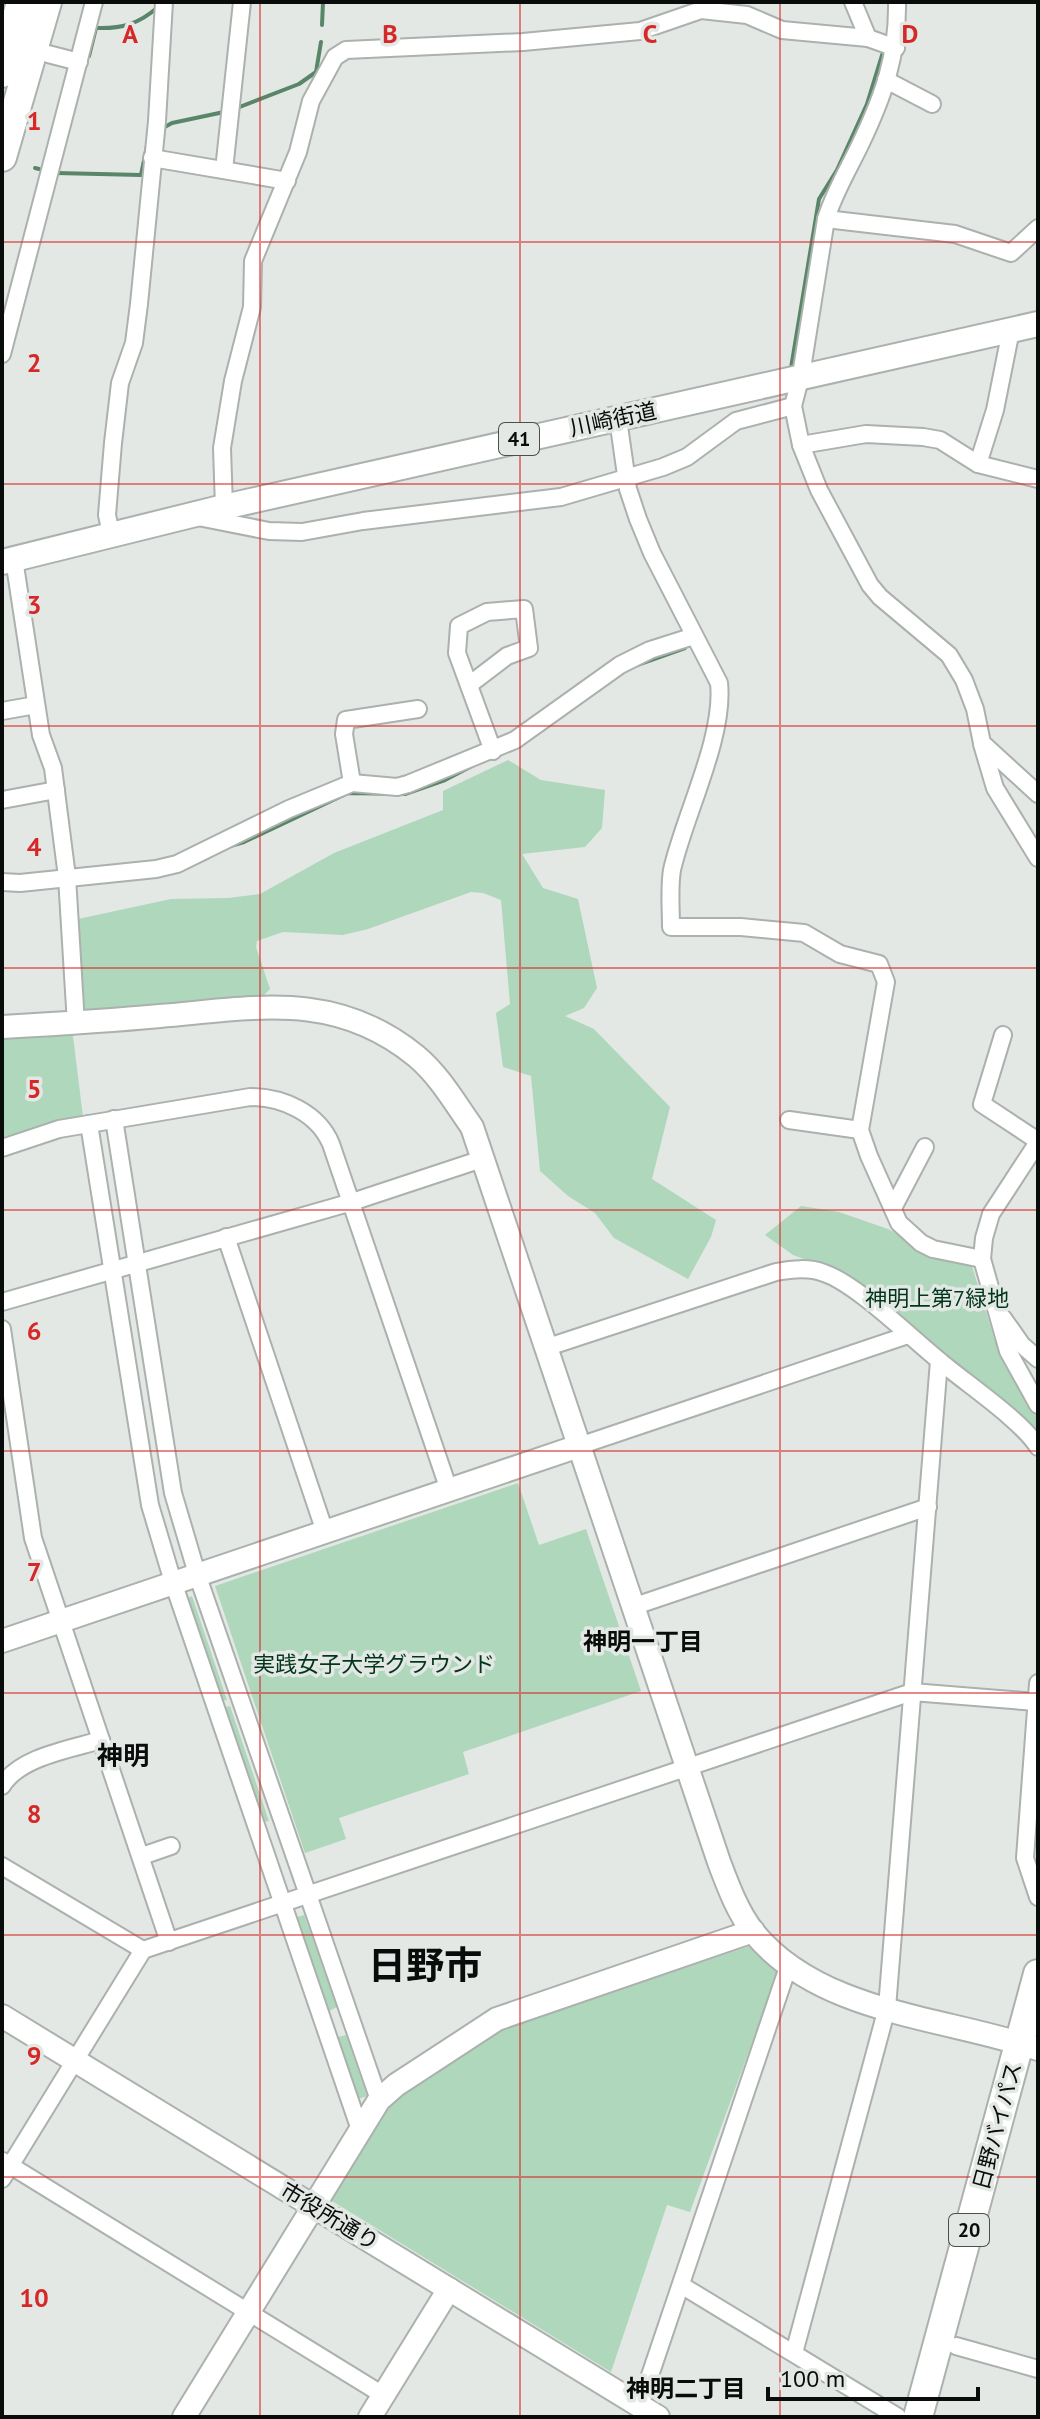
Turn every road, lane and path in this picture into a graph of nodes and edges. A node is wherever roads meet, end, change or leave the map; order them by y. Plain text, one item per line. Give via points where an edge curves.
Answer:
1 (21, 2) edge
2 (47, 2) edge
3 (94, 2) edge
4 (242, 2) edge
5 (853, 2) edge
6 (897, 2) edge
7 (163, 6) edge
8 (868, 38) junction
9 (896, 48) junction
10 (48, 54) dead end
11 (79, 62) junction
12 (2, 73) edge
13 (886, 80) junction
14 (932, 104) dead end
15 (2, 157) edge
16 (152, 158) junction
17 (224, 170) junction
18 (287, 181) junction
19 (826, 219) junction
20 (1038, 228) edge
21 (1038, 324) edge
22 (1011, 330) junction
23 (2, 354) edge
24 (801, 375) junction
25 (793, 406) junction
26 (618, 419) junction
27 (801, 445) junction
28 (978, 464) junction
29 (627, 477) junction
30 (1038, 479) edge
31 (224, 507) junction
32 (192, 516) junction
33 (111, 534) junction
34 (8, 560) edge
35 (694, 636) junction
36 (469, 685) junction
37 (36, 705) junction
38 (418, 709) dead end
39 (2, 711) edge
40 (982, 743) junction
41 (493, 751) junction
42 (352, 783) junction
43 (56, 790) junction
44 (1038, 794) edge
45 (2, 800) edge
46 (1038, 858) edge
47 (67, 877) junction
48 (2, 882) edge
49 (76, 1024) junction
50 (2, 1027) edge
51 (1003, 1035) dead end
52 (114, 1119) junction
53 (789, 1120) dead end
54 (89, 1124) junction
55 (860, 1130) junction
56 (1038, 1142) edge
57 (925, 1147) dead end
58 (2, 1148) edge
59 (482, 1159) junction
60 (352, 1202) junction
61 (893, 1208) junction
62 (226, 1237) junction
63 (982, 1259) junction
64 (137, 1264) junction
65 (112, 1270) junction
66 (2, 1302) edge
67 (996, 1309) junction
68 (2, 1329) edge
69 (908, 1335) junction
70 (545, 1348) junction
71 (1038, 1359) edge
72 (939, 1361) junction
73 (1038, 1405) edge
74 (17, 1440) junction
75 (579, 1446) junction
76 (1038, 1447) edge
77 (2, 1449) edge
78 (449, 1490) junction
79 (928, 1507) junction
80 (325, 1532) junction
81 (197, 1574) junction
82 (173, 1582) junction
83 (632, 1607) junction
84 (61, 1622) junction
85 (2, 1641) edge
86 (1038, 1683) edge
87 (912, 1692) junction
88 (1036, 1702) edge
89 (101, 1740) junction
90 (686, 1767) junction
91 (2, 1786) edge
92 (171, 1846) dead end
93 (142, 1856) junction
94 (2, 1866) edge
95 (308, 1895) junction
96 (1038, 1897) edge
97 (284, 1904) junction
98 (753, 1931) junction
99 (169, 1942) junction
100 (143, 1950) junction
101 (789, 1964) junction
102 (1038, 1974) edge
103 (887, 2008) junction
104 (2, 2016) edge
105 (1033, 2046) edge
106 (75, 2060) junction
107 (379, 2100) junction
108 (360, 2130) junction
109 (5, 2168) edge
110 (313, 2205) junction
111 (681, 2285) junction
112 (449, 2289) junction
113 (248, 2311) junction
114 (956, 2346) junction
115 (794, 2353) junction
116 (1038, 2369) edge
117 (383, 2395) junction
118 (644, 2413) edge
119 (191, 2415) edge
120 (370, 2417) edge
121 (898, 2417) edge
122 (918, 2417) edge
123 (938, 2417) edge

1 - 12 highway
2 - 15 highway
3 - 11 street
4 - 17 street
5 - 8 street
6 - 9 street
7 - 16 street
8 - 9 street
8 - 18 street via 782,30 747,15 701,10 640,31 346,50 335,57 311,101
9 - 13 street
10 - 11 street
11 - 23 street
13 - 14 street
13 - 19 street
16 - 17 street
16 - 33 street via 136,330 120,383 113,443 107,515
17 - 18 street
18 - 31 street via 253,261 252,307 222,448
19 - 20 street via 955,234 1011,253
19 - 24 street
21 - 22 main road, 川崎街道 / 41
22 - 24 main road, 川崎街道 / 41
22 - 28 street
24 - 25 street
24 - 26 main road, 川崎街道 / 41
25 - 27 street
25 - 29 street via 736,421 687,457
26 - 29 street
26 - 31 main road, 川崎街道 / 41
27 - 28 street via 866,434 923,437 940,440
27 - 40 street via 870,585 949,655 975,709
28 - 30 street
29 - 32 street via 561,497 302,532
29 - 35 street via 638,519
31 - 32 main road, 川崎街道 / 41
32 - 33 main road, 川崎街道 / 41
33 - 34 main road, 川崎街道 / 41
34 - 37 street
35 - 41 street via 620,665
35 - 55 street via 720,695 671,873 671,927 804,933 840,954 879,964 886,982
36 - 36 street via 457,653 459,626 487,612 524,609 529,648 507,656
36 - 41 street
37 - 39 street
37 - 43 street
38 - 42 street via 346,720
40 - 44 street
40 - 46 street via 995,788
41 - 42 street via 397,787
42 - 47 street via 177,864
43 - 45 street
43 - 47 street
47 - 48 street
47 - 49 street
49 - 50 street
49 - 59 street via 264,1007 346,1017 419,1058 472,1127
51 - 56 street via 982,1104
52 - 54 street
52 - 60 street via 267,1097 294,1107 325,1129
52 - 64 street
53 - 55 street
54 - 58 street
54 - 65 street
55 - 61 street
56 - 63 street via 991,1214
57 - 61 street
59 - 60 street
59 - 70 street
60 - 62 street
60 - 78 street
61 - 63 street via 899,1223 921,1243
62 - 64 street
62 - 80 street
63 - 67 street
64 - 65 street
64 - 81 street via 173,1493
65 - 66 street
65 - 82 street via 150,1505
67 - 71 street
67 - 73 street via 1008,1351
68 - 74 street
69 - 70 street via 834,1278 792,1269
69 - 72 street
69 - 75 street
70 - 75 street
72 - 76 street
72 - 79 street
74 - 77 street
74 - 84 street via 33,1538
75 - 78 street
75 - 83 street
78 - 80 street
79 - 83 street
79 - 87 street
80 - 81 street
81 - 82 street
81 - 95 street
82 - 84 street
82 - 97 street
83 - 90 street
84 - 85 street
84 - 89 street
86 - 88 street
87 - 88 street
87 - 90 street
87 - 103 street
88 - 96 street via 1025,1858
89 - 91 street via 23,1764
89 - 93 street
90 - 95 street
90 - 98 street via 728,1885
92 - 93 street
93 - 99 street
94 - 100 street
95 - 97 street
95 - 107 street
97 - 99 street
97 - 108 street
98 - 101 street
98 - 107 street via 497,2019
99 - 100 street
100 - 106 street
101 - 103 street via 825,1987
101 - 111 street
102 - 105 highway, 日野バイパス / 20
103 - 105 street
103 - 115 street
104 - 106 street, 市役所通り
105 - 114 highway, 日野バイパス / 20
105 - 122 highway, 日野バイパス / 20
106 - 109 street
106 - 110 street, 市役所通り
107 - 108 street
108 - 110 street
109 - 113 street
110 - 112 street, 市役所通り
110 - 113 street
111 - 115 street
111 - 118 street
112 - 117 street
112 - 118 street, 市役所通り
113 - 117 street
113 - 119 street
114 - 116 street
114 - 123 highway, 日野バイパス / 20
115 - 121 street
117 - 120 street

